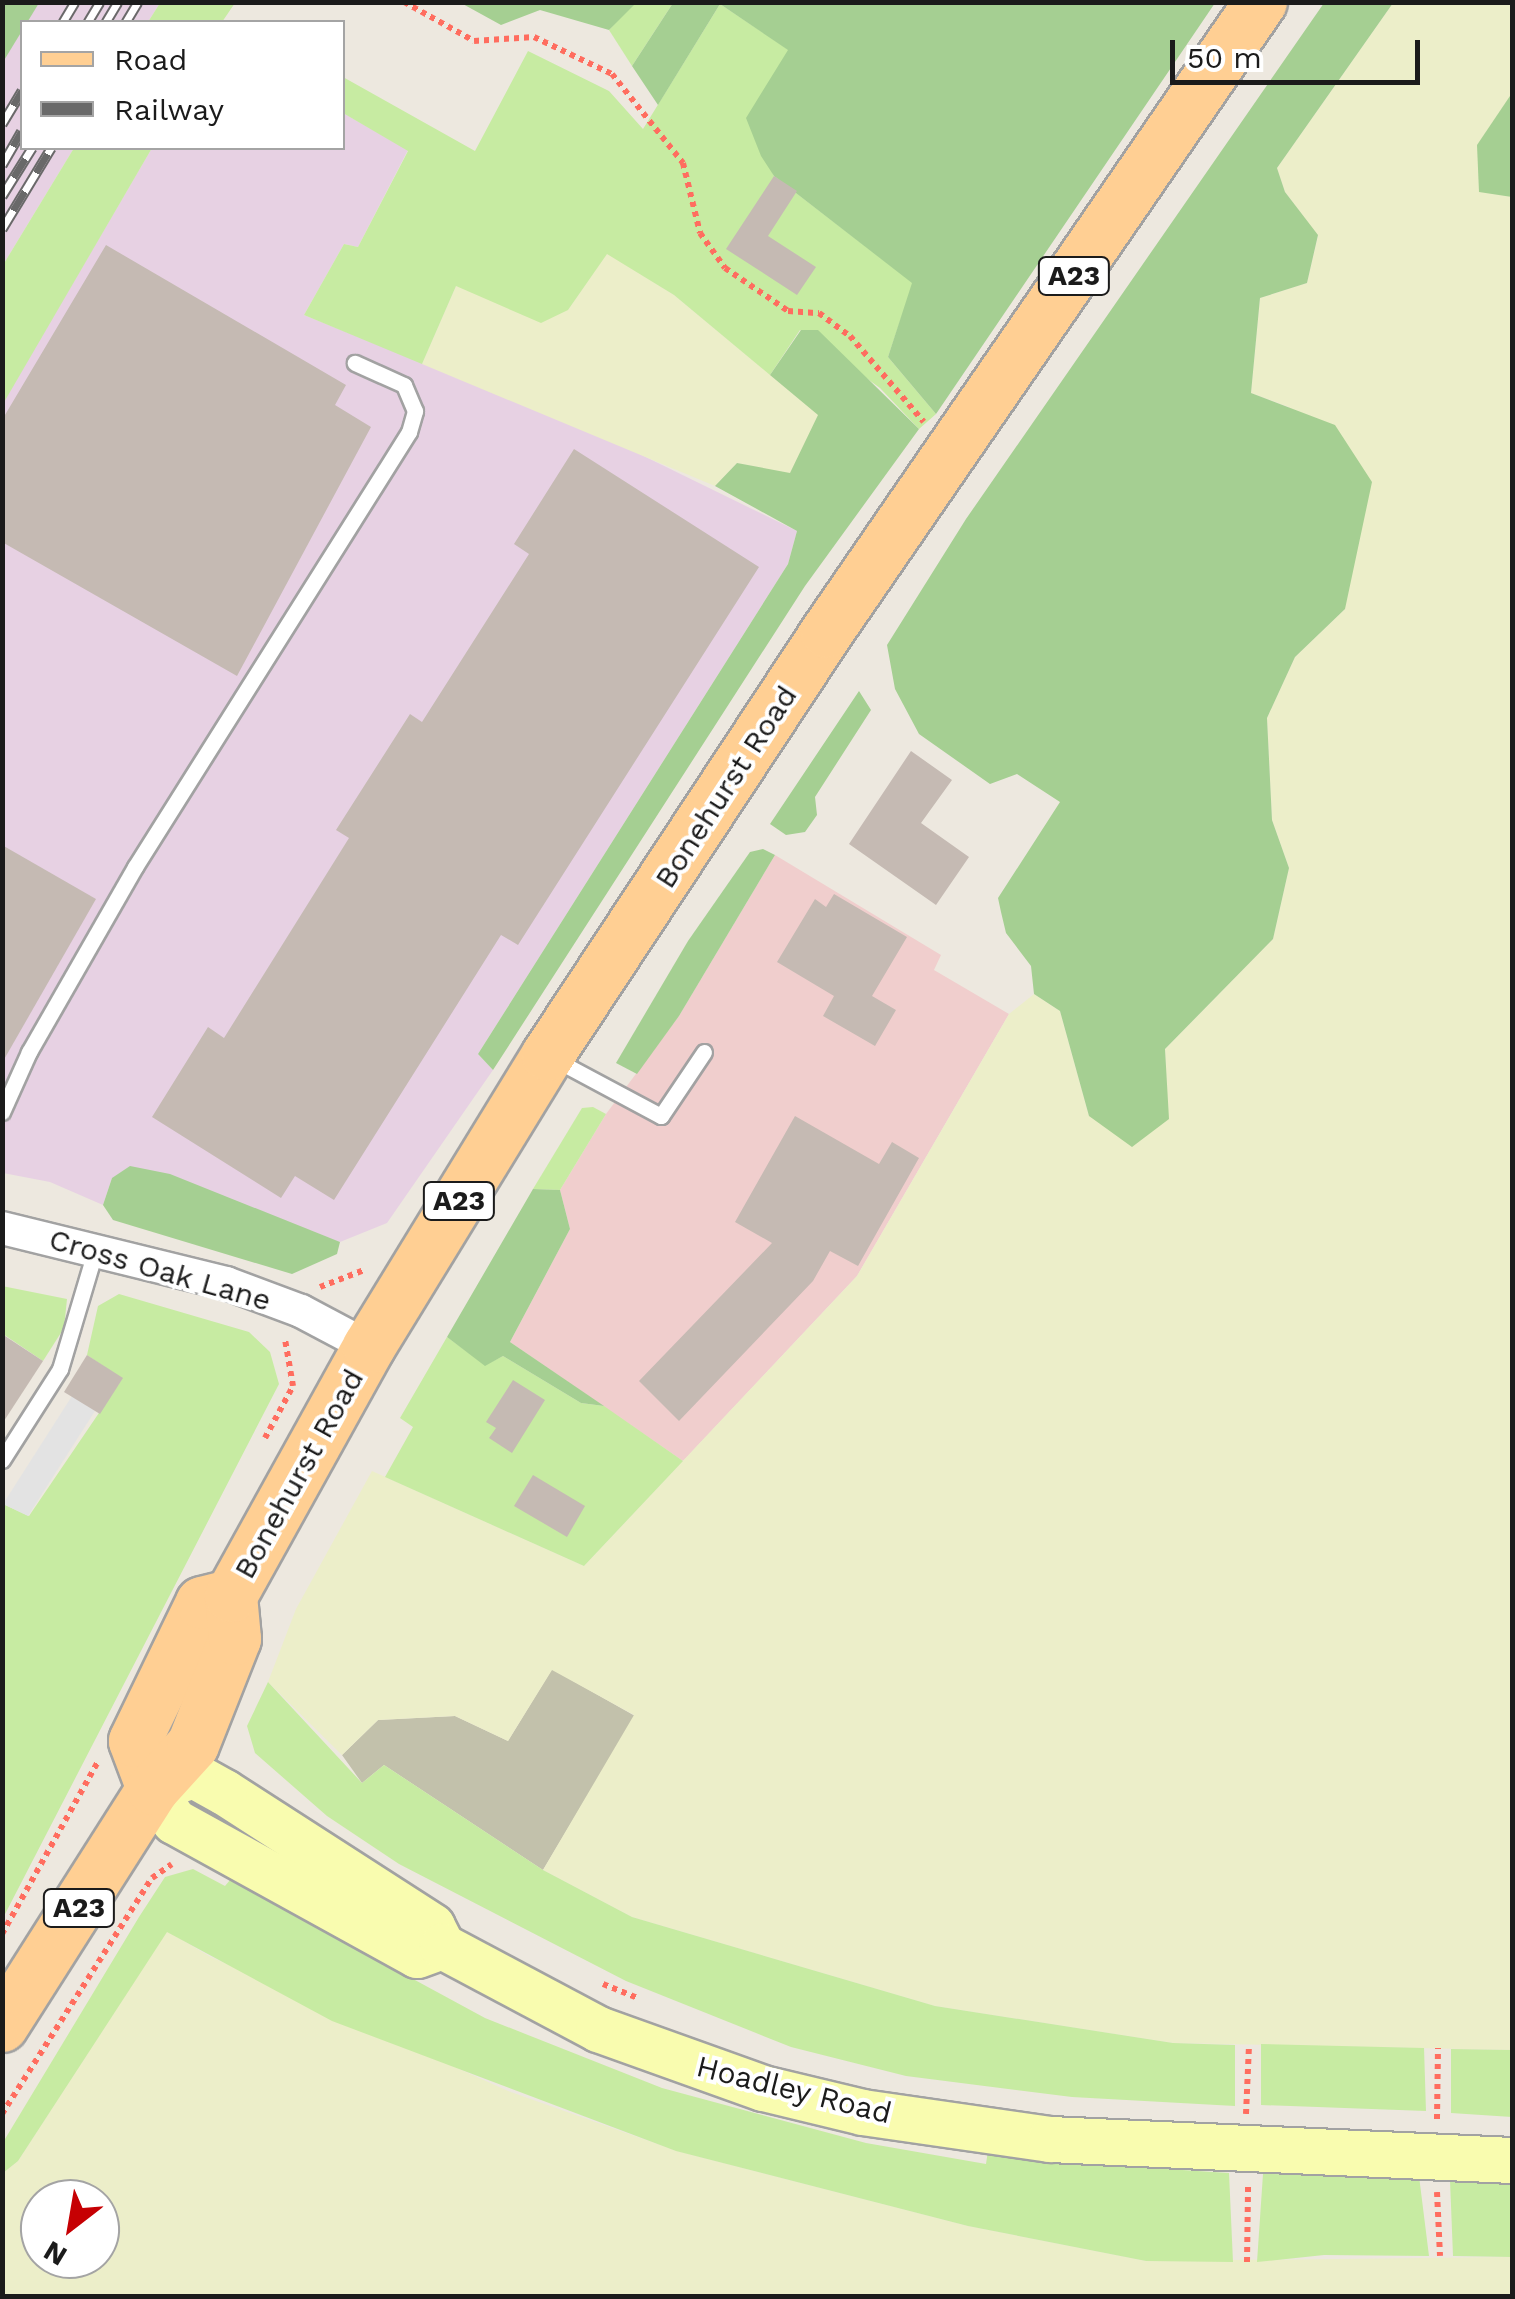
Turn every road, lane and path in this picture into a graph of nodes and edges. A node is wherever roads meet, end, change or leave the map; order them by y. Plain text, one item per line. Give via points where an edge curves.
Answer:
1 (404, 2) edge
2 (1261, 2) edge
3 (355, 362) dead end
4 (954, 446) junction
5 (704, 1052) dead end
6 (548, 1055) junction
7 (2, 1112) edge
8 (2, 1228) edge
9 (96, 1248) junction
10 (286, 1340) dead end
11 (369, 1347) junction
12 (293, 1386) dead end
13 (2, 1460) edge
14 (153, 1790) junction
15 (188, 1859) dead end
16 (596, 1980) dead end
17 (10, 2001) edge
18 (646, 2001) dead end
19 (2, 2114) edge
20 (1228, 2114) dead end
21 (1266, 2115) dead end
22 (1418, 2120) dead end
23 (1456, 2122) dead end
24 (1512, 2160) edge

1 - 4 path via 474,40 534,37 612,74 683,163 700,233 725,268 788,310 819,313 850,336 932,432
2 - 4 main road, Bonehurst Road / A23
3 - 7 lane via 404,385 415,410 409,432 144,851
4 - 6 main road, Bonehurst Road / A23
5 - 6 lane via 661,1116
6 - 11 main road, Bonehurst Road / A23
8 - 9 street, Cross Oak Lane
9 - 11 street, Cross Oak Lane via 284,1304
9 - 13 lane via 60,1369
10 - 12 path
11 - 14 main road, Bonehurst Road / A23 via 231,1596 235,1639 193,1746
14 - 17 main road, Bonehurst Road / A23
14 - 24 street, Hoadley Road via 174,1821 417,1955 442,1946 598,2028 682,2062 862,2112 1050,2139
15 - 19 path via 152,1878
16 - 18 path
20 - 21 path
22 - 23 path

